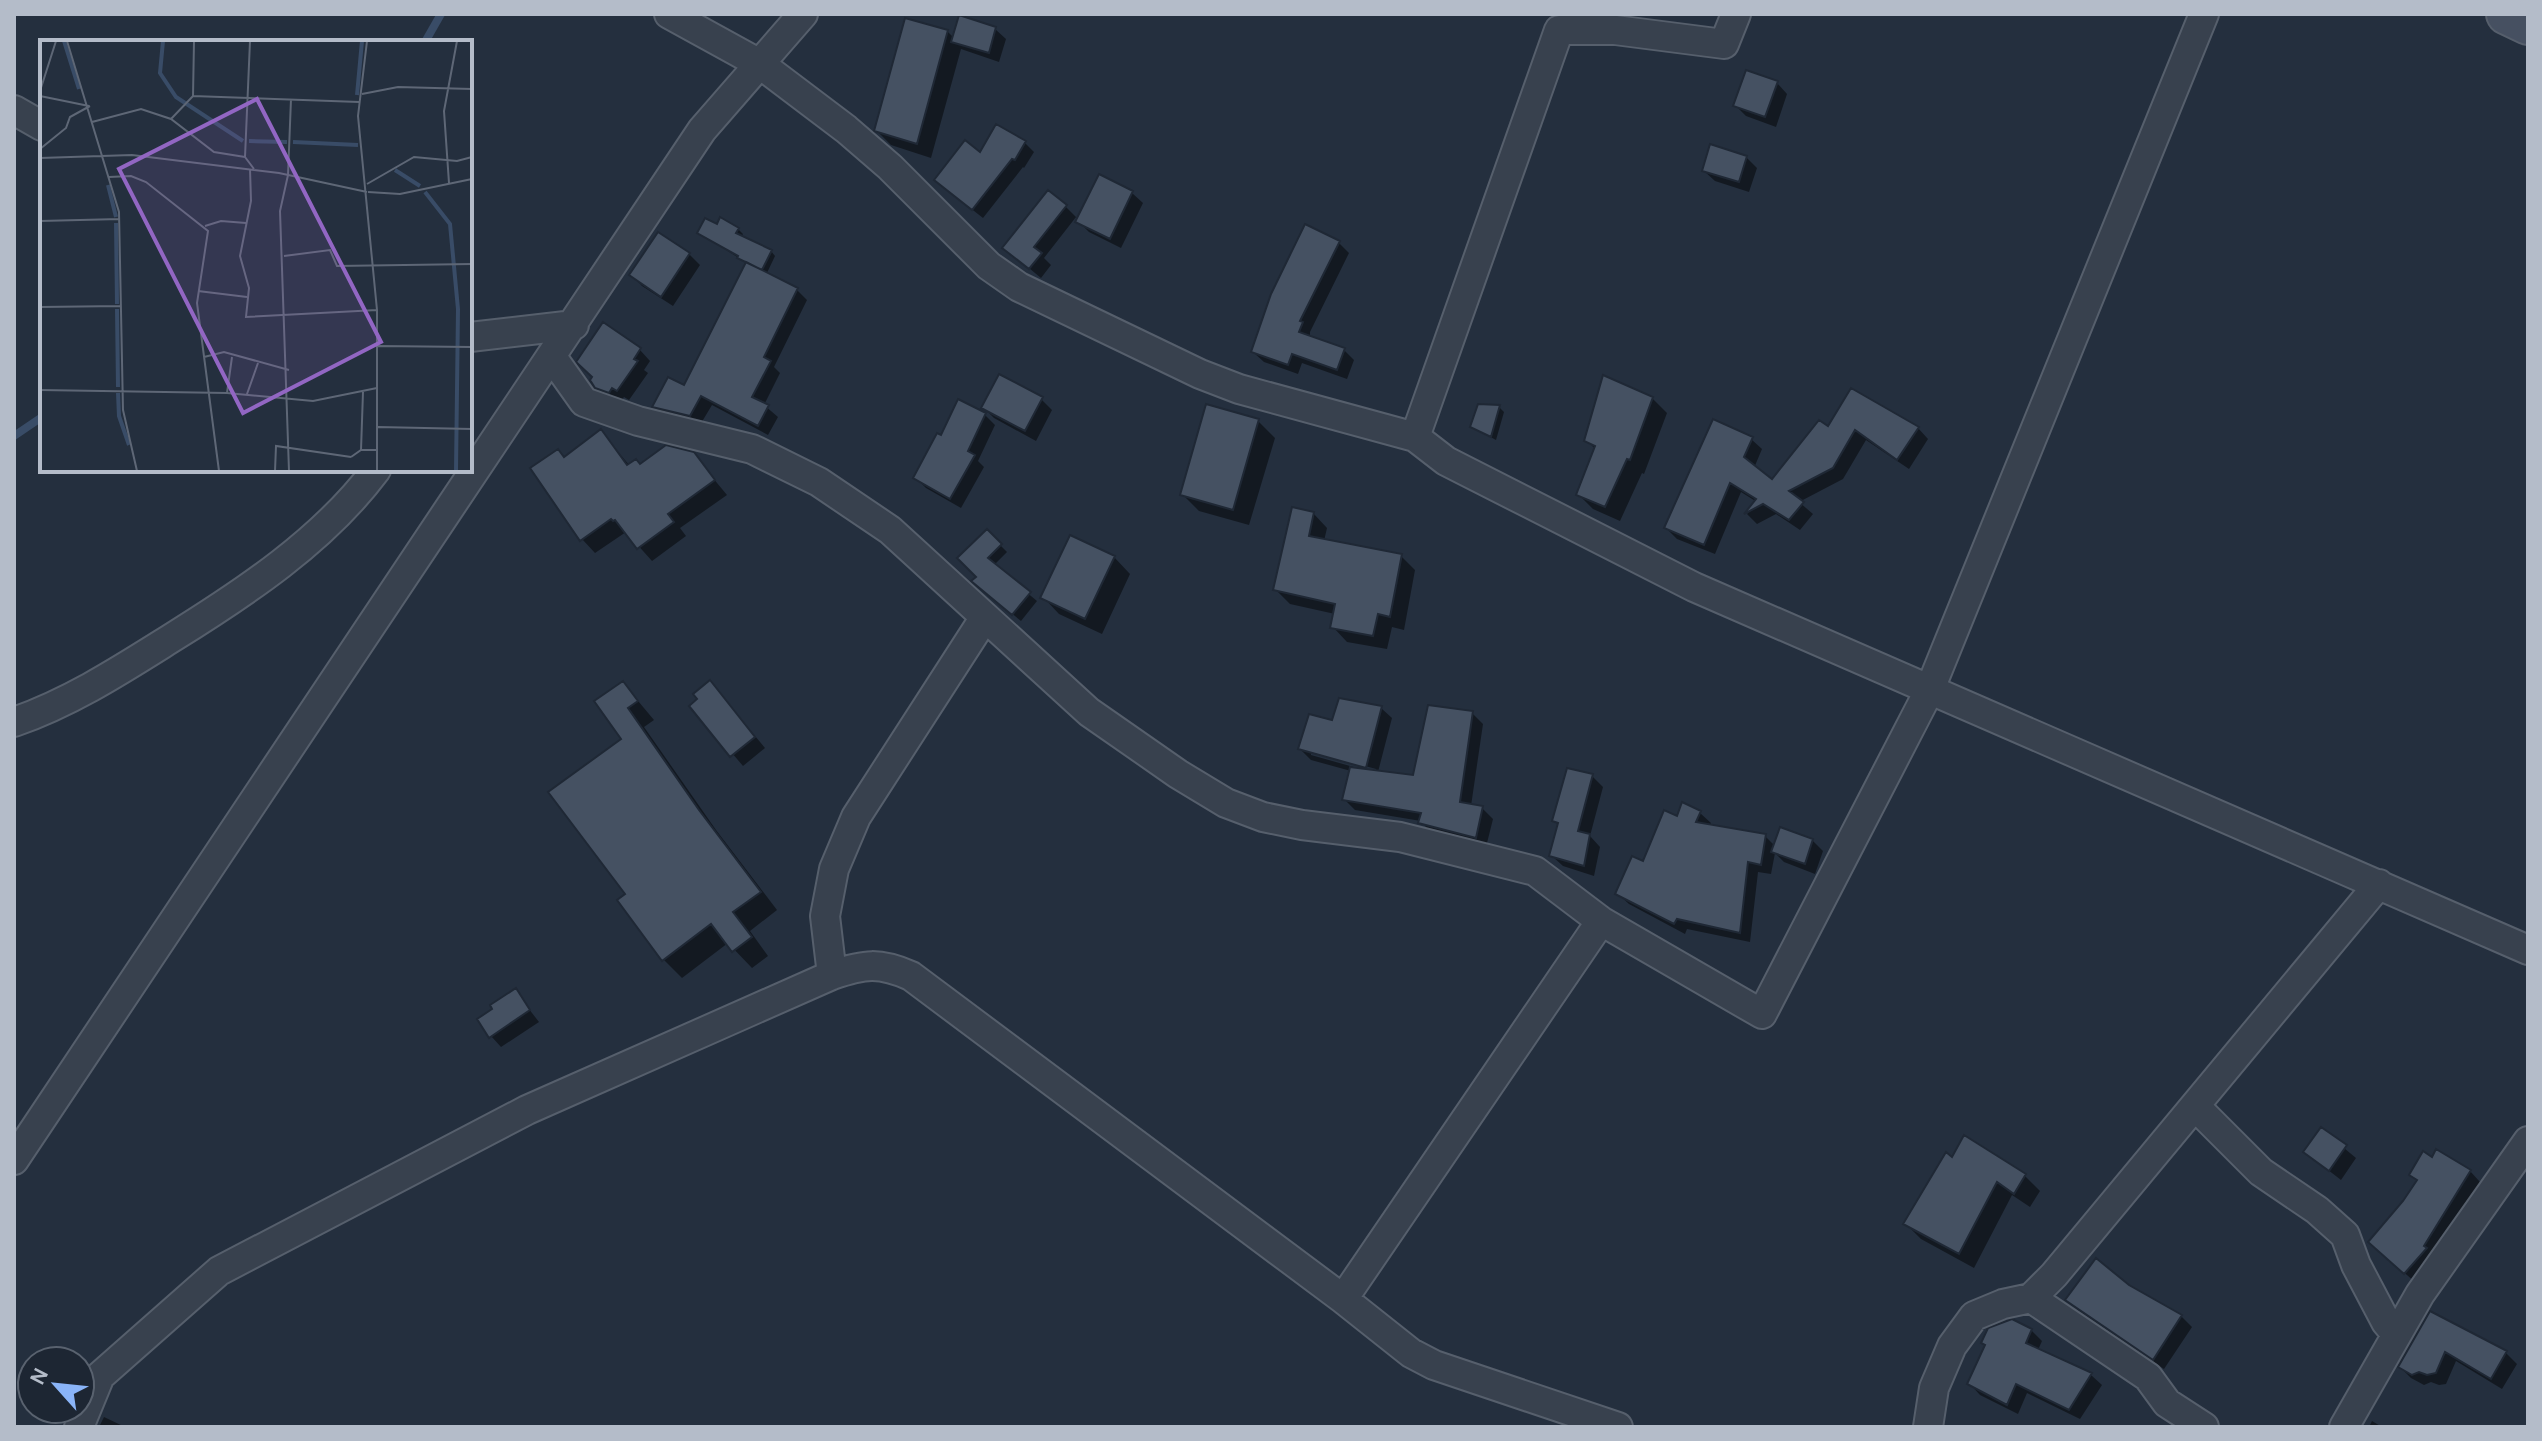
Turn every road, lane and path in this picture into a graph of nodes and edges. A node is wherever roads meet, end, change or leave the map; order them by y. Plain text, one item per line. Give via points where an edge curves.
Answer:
1 (669, 14) edge
2 (803, 14) edge
3 (1736, 14) edge
4 (2204, 14) edge
5 (2507, 14) edge
6 (2528, 24) edge
7 (760, 64) junction
8 (14, 110) edge
9 (40, 125) edge
10 (574, 325) junction
11 (472, 337) edge
12 (552, 357) junction
13 (1415, 437) junction
14 (374, 472) edge
15 (985, 617) junction
16 (1930, 689) junction
17 (14, 722) edge
18 (2379, 884) junction
19 (1601, 921) junction
20 (2528, 950) edge
21 (832, 975) junction
22 (2196, 1107) junction
23 (2528, 1141) edge
24 (14, 1160) edge
25 (2031, 1298) junction
26 (1343, 1299) junction
27 (2396, 1334) junction
28 (79, 1427) edge
29 (1618, 1427) edge
30 (1928, 1427) edge
31 (2204, 1427) edge
32 (2344, 1427) edge

1 - 7 street
2 - 7 street
3 - 13 street via 1724,44 1615,30 1559,30
4 - 16 street
5 - 6 main road
7 - 10 street via 702,130
7 - 13 street via 846,129 989,266 1019,287 1239,389
8 - 9 street
10 - 11 street
10 - 12 street
12 - 15 street via 584,402 752,449 819,482 890,530
12 - 24 street
13 - 16 street via 1446,461 1694,587
14 - 17 street via 355,498 253,587 91,689
15 - 19 street via 1089,712 1226,803 1263,817 1400,837 1535,871
15 - 21 street via 856,817 834,869 825,916
16 - 18 street
16 - 19 street via 1762,1014
18 - 20 street
18 - 22 street
19 - 26 street
21 - 26 street via 862,966 888,966 911,976
21 - 28 street via 527,1110 219,1271 100,1376
22 - 25 street
22 - 27 street via 2261,1172 2345,1235
23 - 27 street
25 - 30 street via 1974,1316 1952,1346 1934,1388
25 - 31 street via 2148,1377 2167,1403
26 - 29 street via 1434,1365
27 - 32 street

